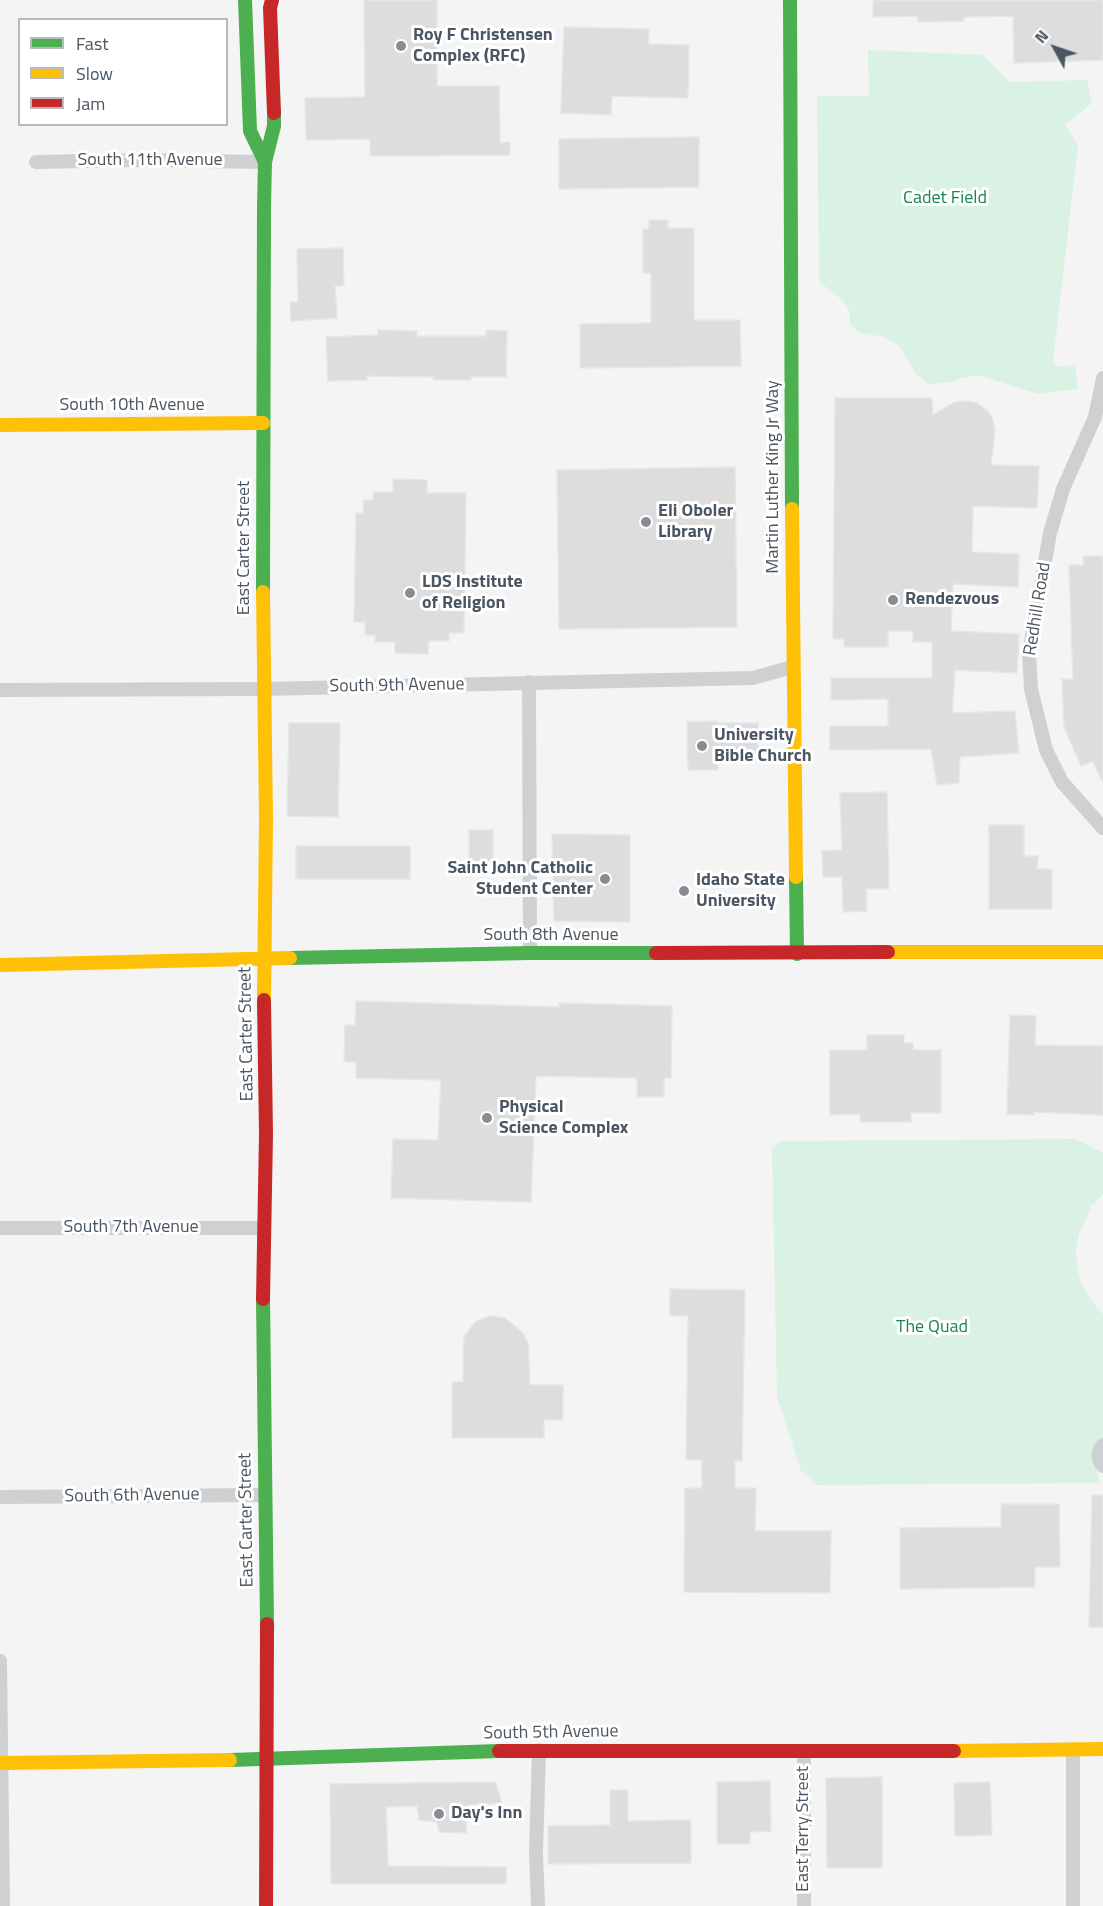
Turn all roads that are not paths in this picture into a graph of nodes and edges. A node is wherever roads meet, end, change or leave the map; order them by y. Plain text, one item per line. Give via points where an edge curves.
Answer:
1 (245, 0) edge
2 (272, 0) edge
3 (790, 0) edge
4 (36, 162) dead end
5 (265, 162) junction
6 (1103, 378) edge
7 (263, 423) junction
8 (0, 425) edge
9 (792, 667) junction
10 (529, 682) junction
11 (263, 689) junction
12 (0, 690) edge
13 (1103, 828) edge
14 (1103, 952) edge
15 (530, 953) junction
16 (796, 954) junction
17 (264, 959) junction
18 (0, 965) edge
19 (0, 1227) edge
20 (263, 1228) junction
21 (1103, 1444) edge
22 (1103, 1466) edge
23 (264, 1495) junction
24 (0, 1497) edge
25 (0, 1661) edge
26 (1073, 1749) junction
27 (1103, 1749) edge
28 (539, 1750) junction
29 (804, 1752) junction
30 (268, 1760) junction
31 (1, 1763) edge
32 (3, 1906) edge
33 (266, 1906) edge
34 (538, 1906) edge
35 (804, 1906) edge
36 (1073, 1906) edge

1 - 5 street, East Carter Street via 250,131
2 - 5 street, East Carter Street via 274,126
3 - 9 street, Martin Luther King Jr Way
4 - 5 street, South 11th Avenue
5 - 7 street, East Carter Street
6 - 13 street, Redhill Road via 1095,417 1063,489 1050,533 1029,653 1031,688 1046,750 1062,782
7 - 8 street, South 10th Avenue
7 - 11 street, East Carter Street
9 - 10 street, South 9th Avenue via 753,678
9 - 16 street, Martin Luther King Jr Way
10 - 11 street, South 9th Avenue
10 - 15 street
11 - 12 street, South 9th Avenue
11 - 17 street, East Carter Street
14 - 16 street, South 8th Avenue
15 - 16 street, South 8th Avenue
15 - 17 street, South 8th Avenue
17 - 18 street, South 8th Avenue
17 - 20 street, East Carter Street
19 - 20 street, South 7th Avenue
20 - 23 street, East Carter Street
21 - 22 street via 1098,1453
23 - 24 street, South 6th Avenue
23 - 30 street, East Carter Street
25 - 31 street
26 - 27 street, South 5th Avenue
26 - 29 street, South 5th Avenue
26 - 36 street
28 - 29 street, South 5th Avenue
28 - 30 street, South 5th Avenue
28 - 34 street
29 - 35 street, East Terry Street
30 - 31 street, South 5th Avenue
30 - 33 street, East Carter Street
31 - 32 street

